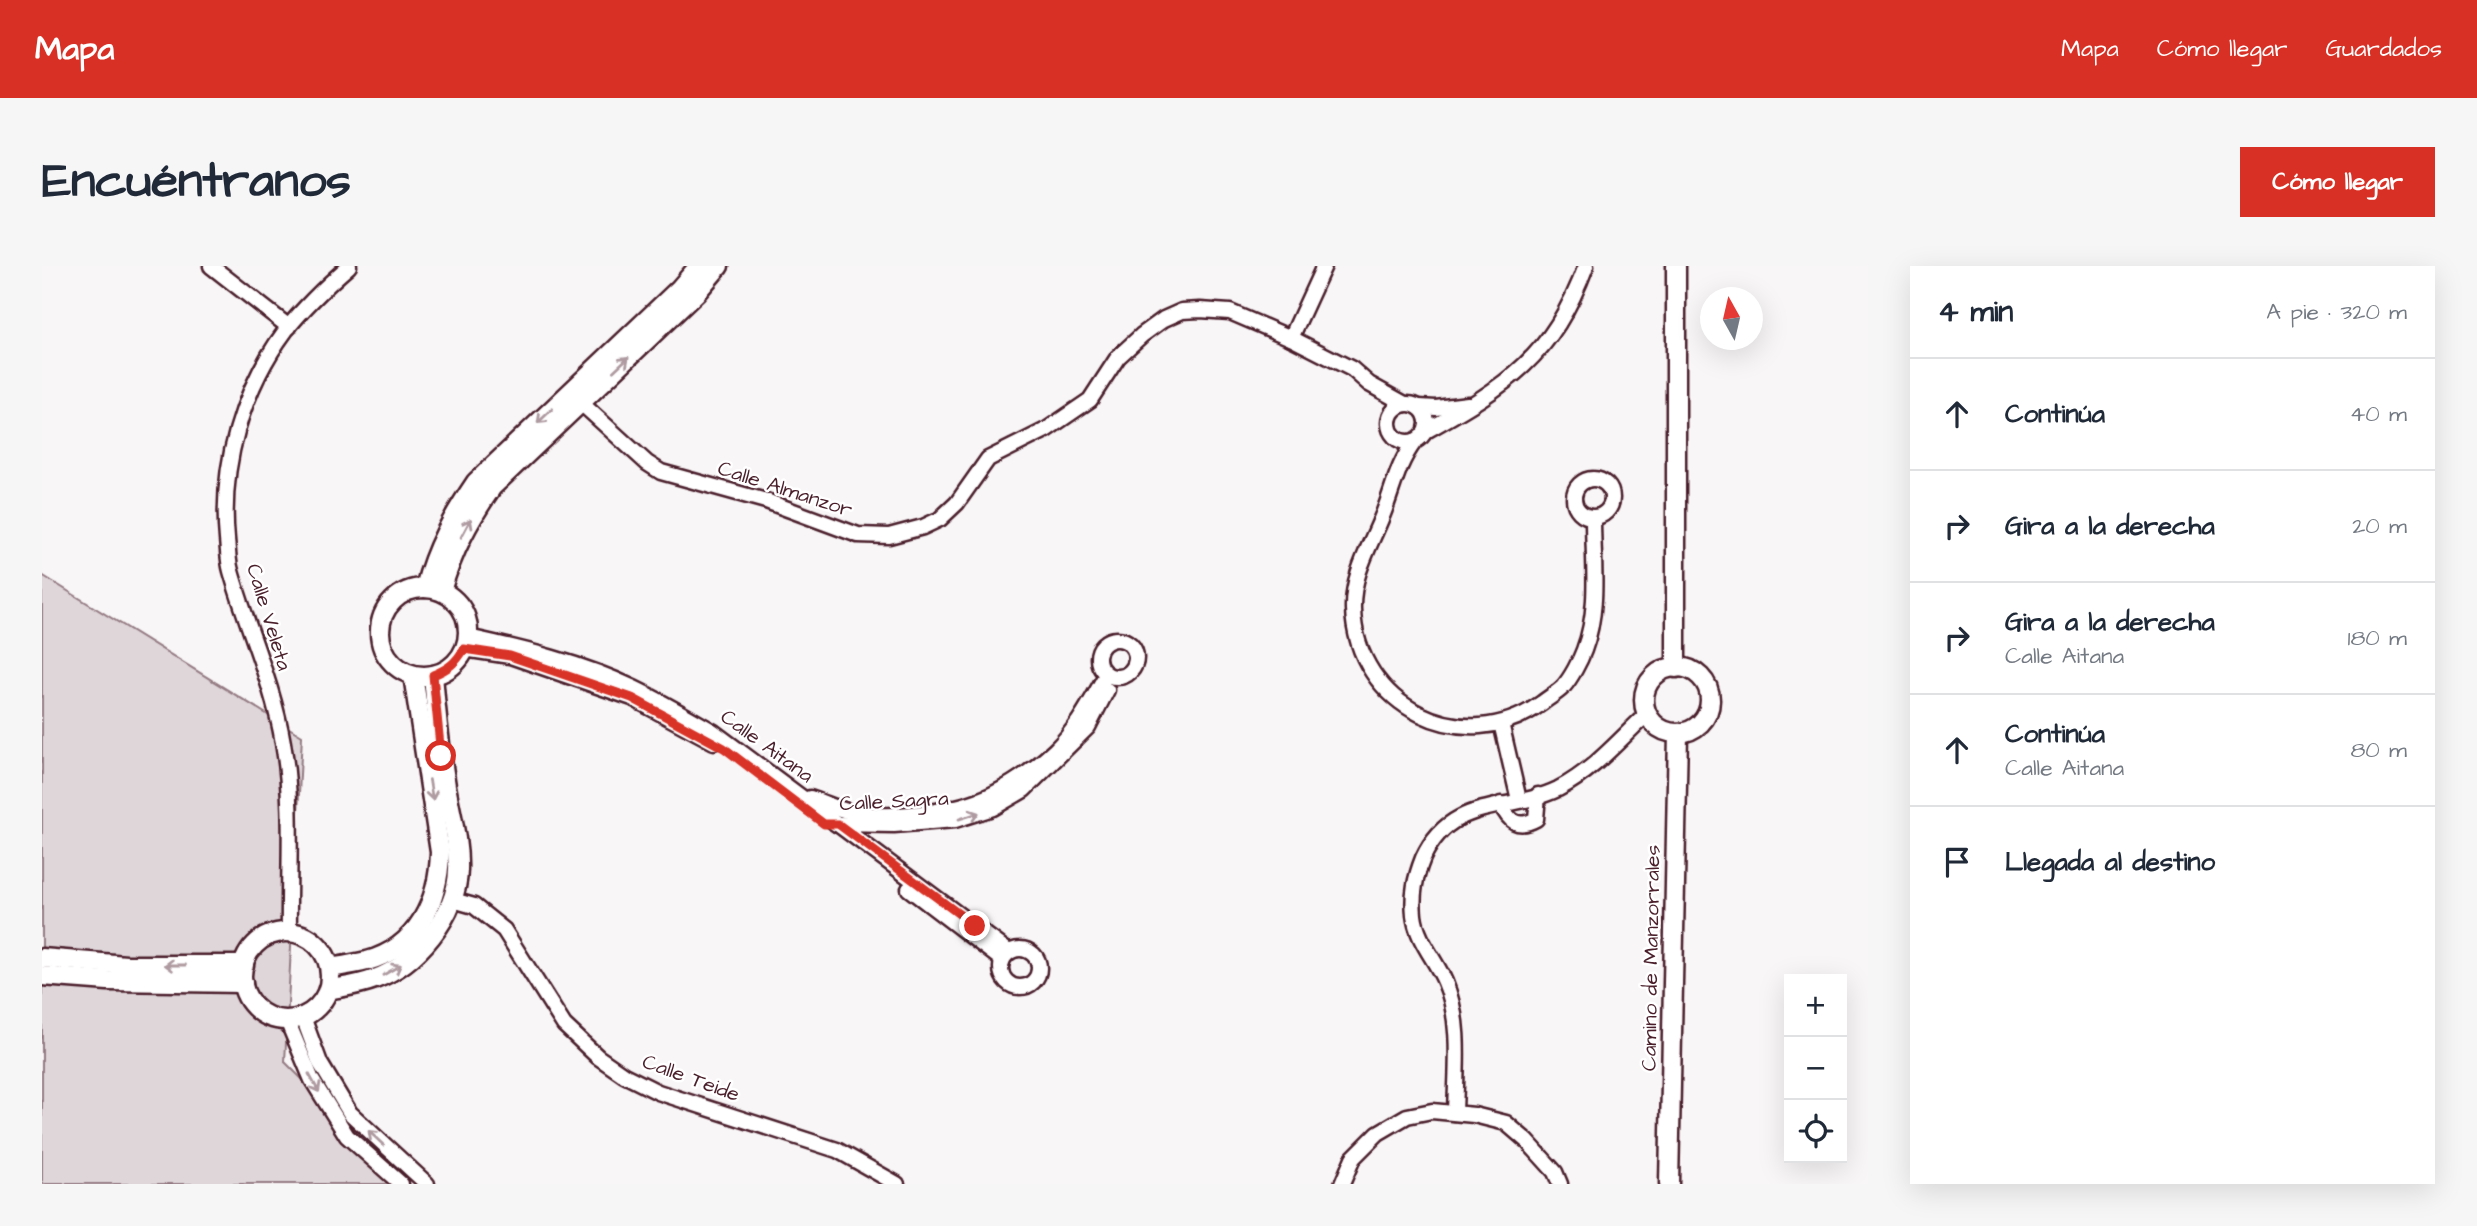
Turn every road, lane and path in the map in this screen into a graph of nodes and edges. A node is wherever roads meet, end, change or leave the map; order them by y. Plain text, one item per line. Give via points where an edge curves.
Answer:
1 (211, 266) edge
2 (349, 266) edge
3 (699, 266) edge
4 (719, 266) edge
5 (1324, 266) edge
6 (1587, 266) edge
7 (1676, 266) edge
8 (289, 327) junction
9 (1291, 338) junction
10 (1369, 384) junction
11 (580, 402) junction
12 (1477, 403) junction
13 (1412, 405) junction
14 (1389, 419) junction
15 (1392, 434) junction
16 (1421, 436) junction
17 (1395, 475) junction
18 (1593, 518) dead end
19 (433, 589) junction
20 (466, 643) junction
21 (1676, 668) junction
22 (414, 674) junction
23 (433, 675) junction
24 (1647, 714) junction
25 (1501, 723) junction
26 (1678, 733) junction
27 (794, 792) junction
28 (1538, 795) junction
29 (1520, 800) junction
30 (1501, 804) junction
31 (831, 824) junction
32 (877, 825) junction
33 (862, 834) junction
34 (453, 900) junction
35 (289, 933) junction
36 (1005, 956) dead end
37 (42, 958) edge
38 (330, 968) junction
39 (243, 974) junction
40 (42, 976) edge
41 (328, 990) junction
42 (295, 1018) junction
43 (1455, 1113) junction
44 (401, 1184) edge
45 (427, 1184) edge
46 (897, 1184) edge
47 (1342, 1184) edge
48 (1560, 1184) edge
49 (1669, 1184) edge

1 - 8 street
2 - 8 street, Calle Veleta
3 -> 19 street via 476,482 451,517 434,553
11 -> 4 street
5 - 9 street
6 - 12 street via 1555,333 1516,374
7 - 21 street
8 - 35 street, Calle Veleta via 254,384 239,422 227,472 225,514 230,568 283,741 288,776
9 - 10 street, Calle Almanzor via 1352,369
9 - 11 street, Calle Almanzor via 1230,312 1182,311 1164,319 1118,357 1090,400 1046,430 988,459 940,519 889,536 858,535 766,501 661,472
10 - 13 street, Calle Almanzor
10 - 14 street, Calle Almanzor
19 -> 11 street via 467,523 492,488
12 - 13 street via 1436,408
12 - 16 street
13 - 14 street via 1394,409
13 - 16 street via 1427,418
14 - 15 street
15 - 16 street via 1403,442
15 - 17 street
16 - 17 street
17 - 25 street via 1356,578 1353,608 1358,645 1377,678 1398,701 1424,718 1484,727
18 - 25 street via 1594,609 1584,650 1564,686 1517,719
19 - 20 street via 462,609
19 - 22 street via 398,596 382,619 381,640 390,660
20 - 23 street via 452,666
20 - 27 street, Calle Aitana via 522,649 631,686 715,732
20 - 31 street, Calle Aitana via 632,698 724,748
21 - 24 street via 1656,675 1649,683 1644,704
21 - 26 street via 1703,680 1710,700 1704,719 1688,732
22 - 23 street
22 -> 38 street via 440,852 434,898 422,921 391,951 369,961
23 - 34 street via 457,846
24 - 26 street via 1660,728
24 - 28 street via 1591,768
25 - 29 street
26 - 49 street, Camino de Manzorrales
27 - 31 street, Calle Aitana
27 - 33 street, Calle Sagra via 850,812
28 - 29 street
28 - 30 street via 1536,819 1521,825 1507,817
29 - 30 street
30 - 43 street via 1452,821 1429,846 1412,890 1420,940 1445,982 1453,1012
31 - 33 street, Calle Aitana
31 - 33 street, Calle Sagra
32 - 33 street, Calle Sagra
32 - 33 street via 869,834
32 -> 33 street, Calle Sagra via 955,820 993,808 1024,790 1088,727 1110,676 1055,749 1023,776 992,794 948,808 890,816
33 - 36 street, Calle Aitana
41 -> 34 street via 375,979 405,963 425,944
34 - 46 street, Calle Teide via 474,906 505,930 564,1025 624,1075 658,1092 836,1150
35 - 38 street via 316,943
35 - 39 street via 260,941 250,952
39 -> 37 street
38 - 41 street
39 - 40 street via 108,981
39 - 42 street via 246,995 263,1014
41 - 42 street via 314,1011
42 -> 44 street via 312,1080 347,1136
45 -> 42 street via 350,1113
43 - 47 street via 1408,1116 1378,1133 1353,1158
43 - 48 street via 1506,1123 1548,1164

